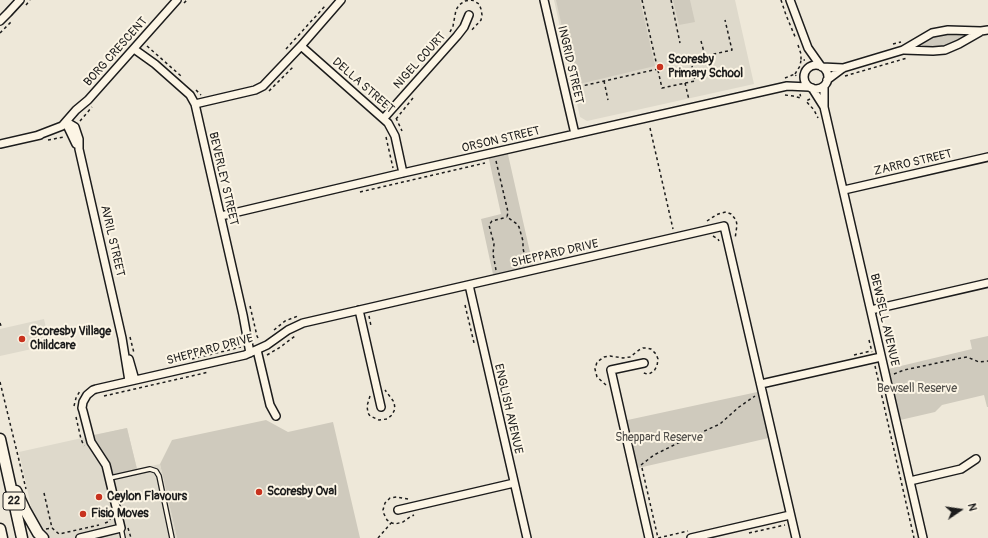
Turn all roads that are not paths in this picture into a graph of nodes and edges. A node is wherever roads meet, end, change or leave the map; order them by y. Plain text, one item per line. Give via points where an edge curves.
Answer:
1 (20, 0) edge
2 (177, 0) edge
3 (341, 0) edge
4 (544, 0) edge
5 (790, 0) edge
6 (469, 15) dead end
7 (0, 21) edge
8 (961, 30) junction
9 (984, 31) edge
10 (922, 39) junction
11 (964, 41) junction
12 (301, 46) junction
13 (135, 47) junction
14 (808, 48) junction
15 (903, 50) junction
16 (925, 51) junction
17 (821, 66) junction
18 (843, 68) junction
19 (805, 72) junction
20 (825, 83) junction
21 (787, 86) junction
22 (810, 87) junction
23 (195, 104) junction
24 (824, 107) junction
25 (384, 118) junction
26 (68, 124) junction
27 (575, 134) junction
28 (0, 144) edge
29 (988, 157) edge
30 (403, 173) junction
31 (844, 190) junction
32 (221, 216) junction
33 (988, 283) edge
34 (469, 285) junction
35 (359, 310) junction
36 (871, 310) junction
37 (254, 352) junction
38 (881, 356) junction
39 (644, 363) dead end
40 (132, 381) junction
41 (761, 384) junction
42 (382, 407) dead end
43 (276, 416) dead end
44 (0, 439) edge
45 (976, 459) dead end
46 (6, 467) junction
47 (110, 478) junction
48 (910, 481) junction
49 (514, 483) junction
50 (398, 510) dead end
51 (790, 515) junction
52 (121, 528) junction
53 (0, 529) edge
54 (43, 533) edge
55 (2, 538) edge
56 (22, 538) edge
57 (80, 538) edge
58 (123, 538) edge
59 (172, 538) edge
60 (527, 538) edge
61 (649, 538) edge
62 (691, 538) edge
63 (796, 538) edge
64 (923, 538) edge

1 - 7 street
2 - 13 street, BORG CRESCENT
3 - 12 street
4 - 27 street, INGRID STREET
5 - 14 street
6 - 25 street, NIGEL COURT via 457,36
8 - 9 street
8 - 10 street via 943,30
8 - 11 street
9 - 11 street
10 - 15 street
10 - 16 street via 921,45
11 - 16 street via 946,50
12 - 23 street via 261,88
12 - 25 street, DELLA STREET
13 - 23 street, BEVERLEY STREET via 143,50 190,95
13 - 26 street, BORG CRESCENT via 76,110
14 - 17 street
14 - 19 street
15 - 16 street
15 - 18 street
17 - 18 street
17 - 19 street via 813,65
17 - 20 street via 827,73
18 - 20 street
19 - 21 street, ORSON STREET
19 - 22 street via 804,81
20 - 22 street via 816,89
20 - 24 street, BEWSELL AVENUE
21 - 22 street, ORSON STREET
21 - 27 street, ORSON STREET
22 - 24 street, BEWSELL AVENUE
23 - 32 street, BEVERLEY STREET
24 - 31 street, BEWSELL AVENUE
25 - 30 street, DELLA STREET via 394,133
26 - 28 street, BORG CRESCENT via 36,136
26 - 40 street, AVRIL STREET via 79,149
27 - 30 street, ORSON STREET
29 - 31 street, ZARRO STREET
30 - 32 street, ORSON STREET
31 - 36 street, BEWSELL AVENUE
32 - 37 street, BEVERLEY STREET
33 - 36 street
34 - 35 street, SHEPPARD DRIVE
34 - 41 street, SHEPPARD DRIVE via 724,226
34 - 49 street, ENGLISH AVENUE
35 - 37 street, SHEPPARD DRIVE via 298,325
35 - 42 street
36 - 38 street, BEWSELL AVENUE
37 - 40 street, SHEPPARD DRIVE
37 - 43 street, BEVERLEY STREET via 270,405
38 - 41 street
38 - 48 street, BEWSELL AVENUE
39 - 61 street via 611,370
40 - 47 street, SHEPPARD DRIVE via 96,389 89,392 83,402 89,438 106,465
41 - 51 street, SHEPPARD DRIVE
44 - 46 main road, 22
45 - 48 street via 961,469
46 - 54 main road via 25,510 38,533
46 - 56 main road, 22
47 - 52 street
47 - 59 lane via 150,469 156,471
48 - 64 street, BEWSELL AVENUE
49 - 50 street
49 - 60 street, ENGLISH AVENUE
51 - 62 street
51 - 63 street, SHEPPARD DRIVE
52 - 57 street
52 - 58 lane
53 - 55 main road

